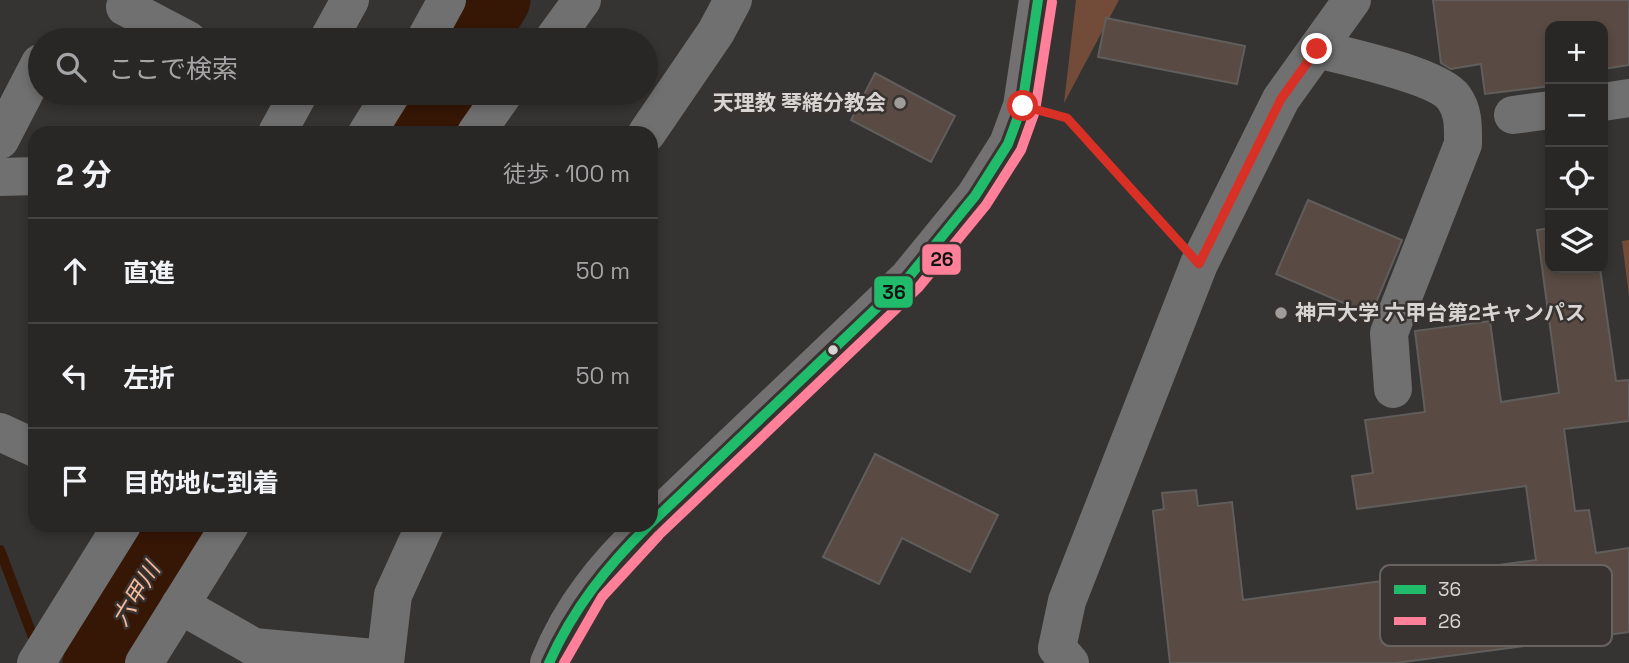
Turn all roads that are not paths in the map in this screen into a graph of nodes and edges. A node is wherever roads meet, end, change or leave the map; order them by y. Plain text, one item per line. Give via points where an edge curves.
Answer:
1 (350, 0) edge
2 (447, 0) edge
3 (582, 0) edge
4 (733, 0) edge
5 (1038, 0) edge
6 (1353, 0) edge
7 (125, 8) dead end
8 (164, 28) edge
9 (335, 28) edge
10 (432, 28) edge
11 (562, 28) edge
12 (1317, 49) junction
13 (28, 86) edge
14 (1629, 98) edge
15 (1608, 101) edge
16 (289, 105) edge
17 (384, 105) edge
18 (496, 105) edge
19 (1545, 111) edge
20 (1513, 115) dead end
21 (280, 126) edge
22 (371, 126) edge
23 (481, 126) edge
24 (653, 126) edge
25 (0, 140) edge
26 (28, 176) edge
27 (0, 177) edge
28 (1393, 389) dead end
29 (0, 432) edge
30 (28, 445) edge
31 (658, 516) edge
32 (118, 532) edge
33 (226, 532) edge
34 (422, 532) edge
35 (642, 532) edge
36 (180, 605) junction
37 (46, 648) edge
38 (385, 661) edge
39 (144, 663) edge
40 (549, 663) edge
41 (1070, 663) edge

1 - 9 street
2 - 10 street
3 - 11 street
4 - 24 street
5 - 31 main road via 1023,106 1007,144 975,196 908,278
6 - 12 street
7 - 8 street
12 - 28 street via 1414,75 1453,95 1463,119 1463,144 1389,333
12 - 41 street via 1281,99 1199,264 1067,601 1057,648
13 - 25 street
14 - 15 street
16 - 21 street
17 - 22 street
18 - 23 street
19 - 20 street
26 - 27 street
29 - 30 street
32 - 37 street
33 - 36 street
34 - 38 street via 393,595
35 - 40 main road via 594,583
36 - 38 street via 254,647
36 - 39 street

